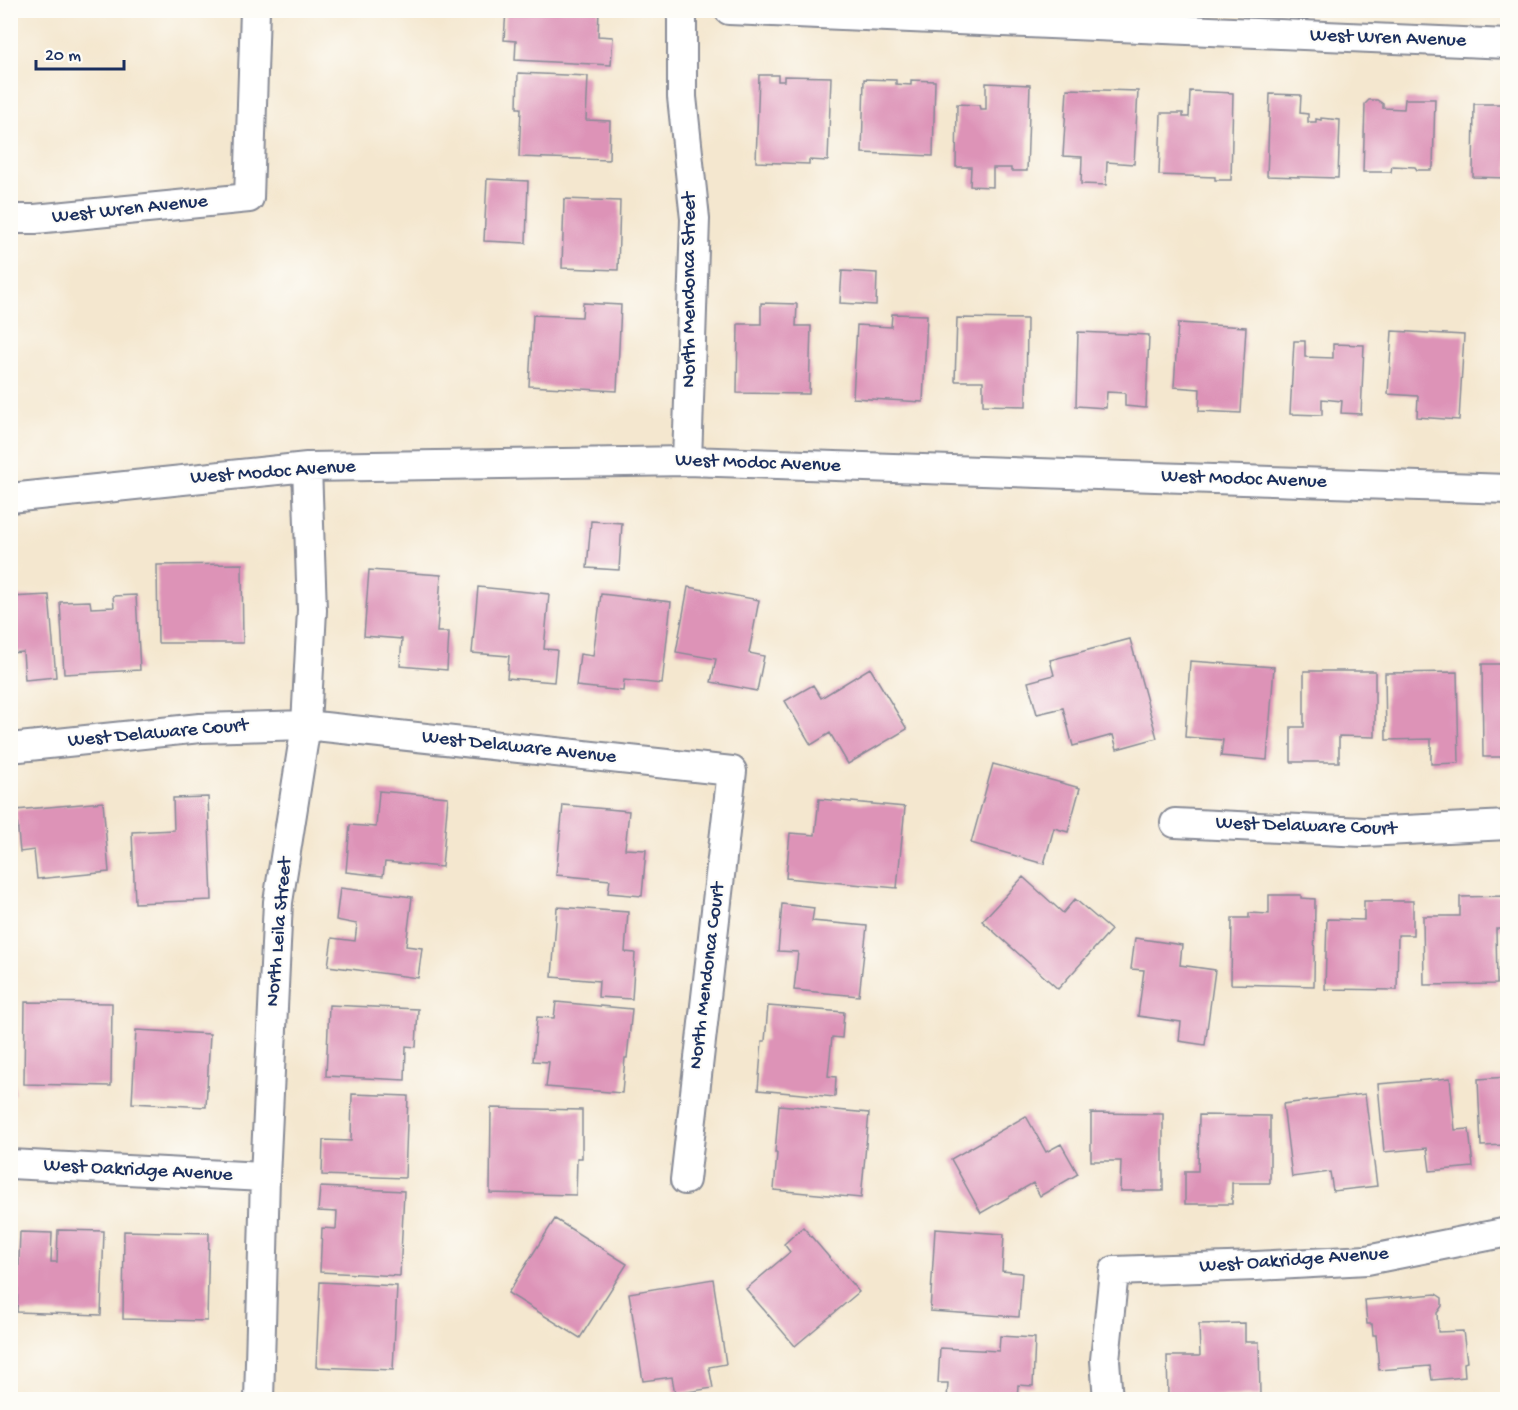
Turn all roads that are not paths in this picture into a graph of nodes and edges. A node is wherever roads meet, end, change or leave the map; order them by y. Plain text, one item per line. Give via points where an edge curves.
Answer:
1 (255, 10) edge
2 (682, 10) edge
3 (729, 10) edge
4 (1508, 44) edge
5 (10, 219) edge
6 (687, 461) junction
7 (307, 466) junction
8 (1508, 489) edge
9 (10, 498) edge
10 (306, 724) junction
11 (10, 748) edge
12 (732, 771) joint
13 (1176, 823) dead end
14 (1508, 825) edge
15 (10, 1164) edge
16 (265, 1177) junction
17 (685, 1180) dead end
18 (1508, 1232) edge
19 (259, 1400) edge
20 (1107, 1400) edge

1 - 5 street, West Wren Avenue via 249,198
2 - 6 street, North Mendonca Street via 682,97 695,219
3 - 4 street, West Wren Avenue
6 - 7 street, West Modoc Avenue
6 - 8 street, West Modoc Avenue
7 - 9 street, West Modoc Avenue
7 - 10 street, North Leila Street via 312,610
10 - 11 street, West Delaware Court via 200,728
10 - 12 street, West Delaware Avenue
10 - 16 street, North Leila Street via 278,902
12 - 17 street, North Mendonca Court
13 - 14 street, West Delaware Court via 1364,832
15 - 16 street, West Oakridge Avenue
16 - 19 street, North Leila Street
18 - 20 street, West Oakridge Avenue via 1367,1260 1114,1271 1105,1360

